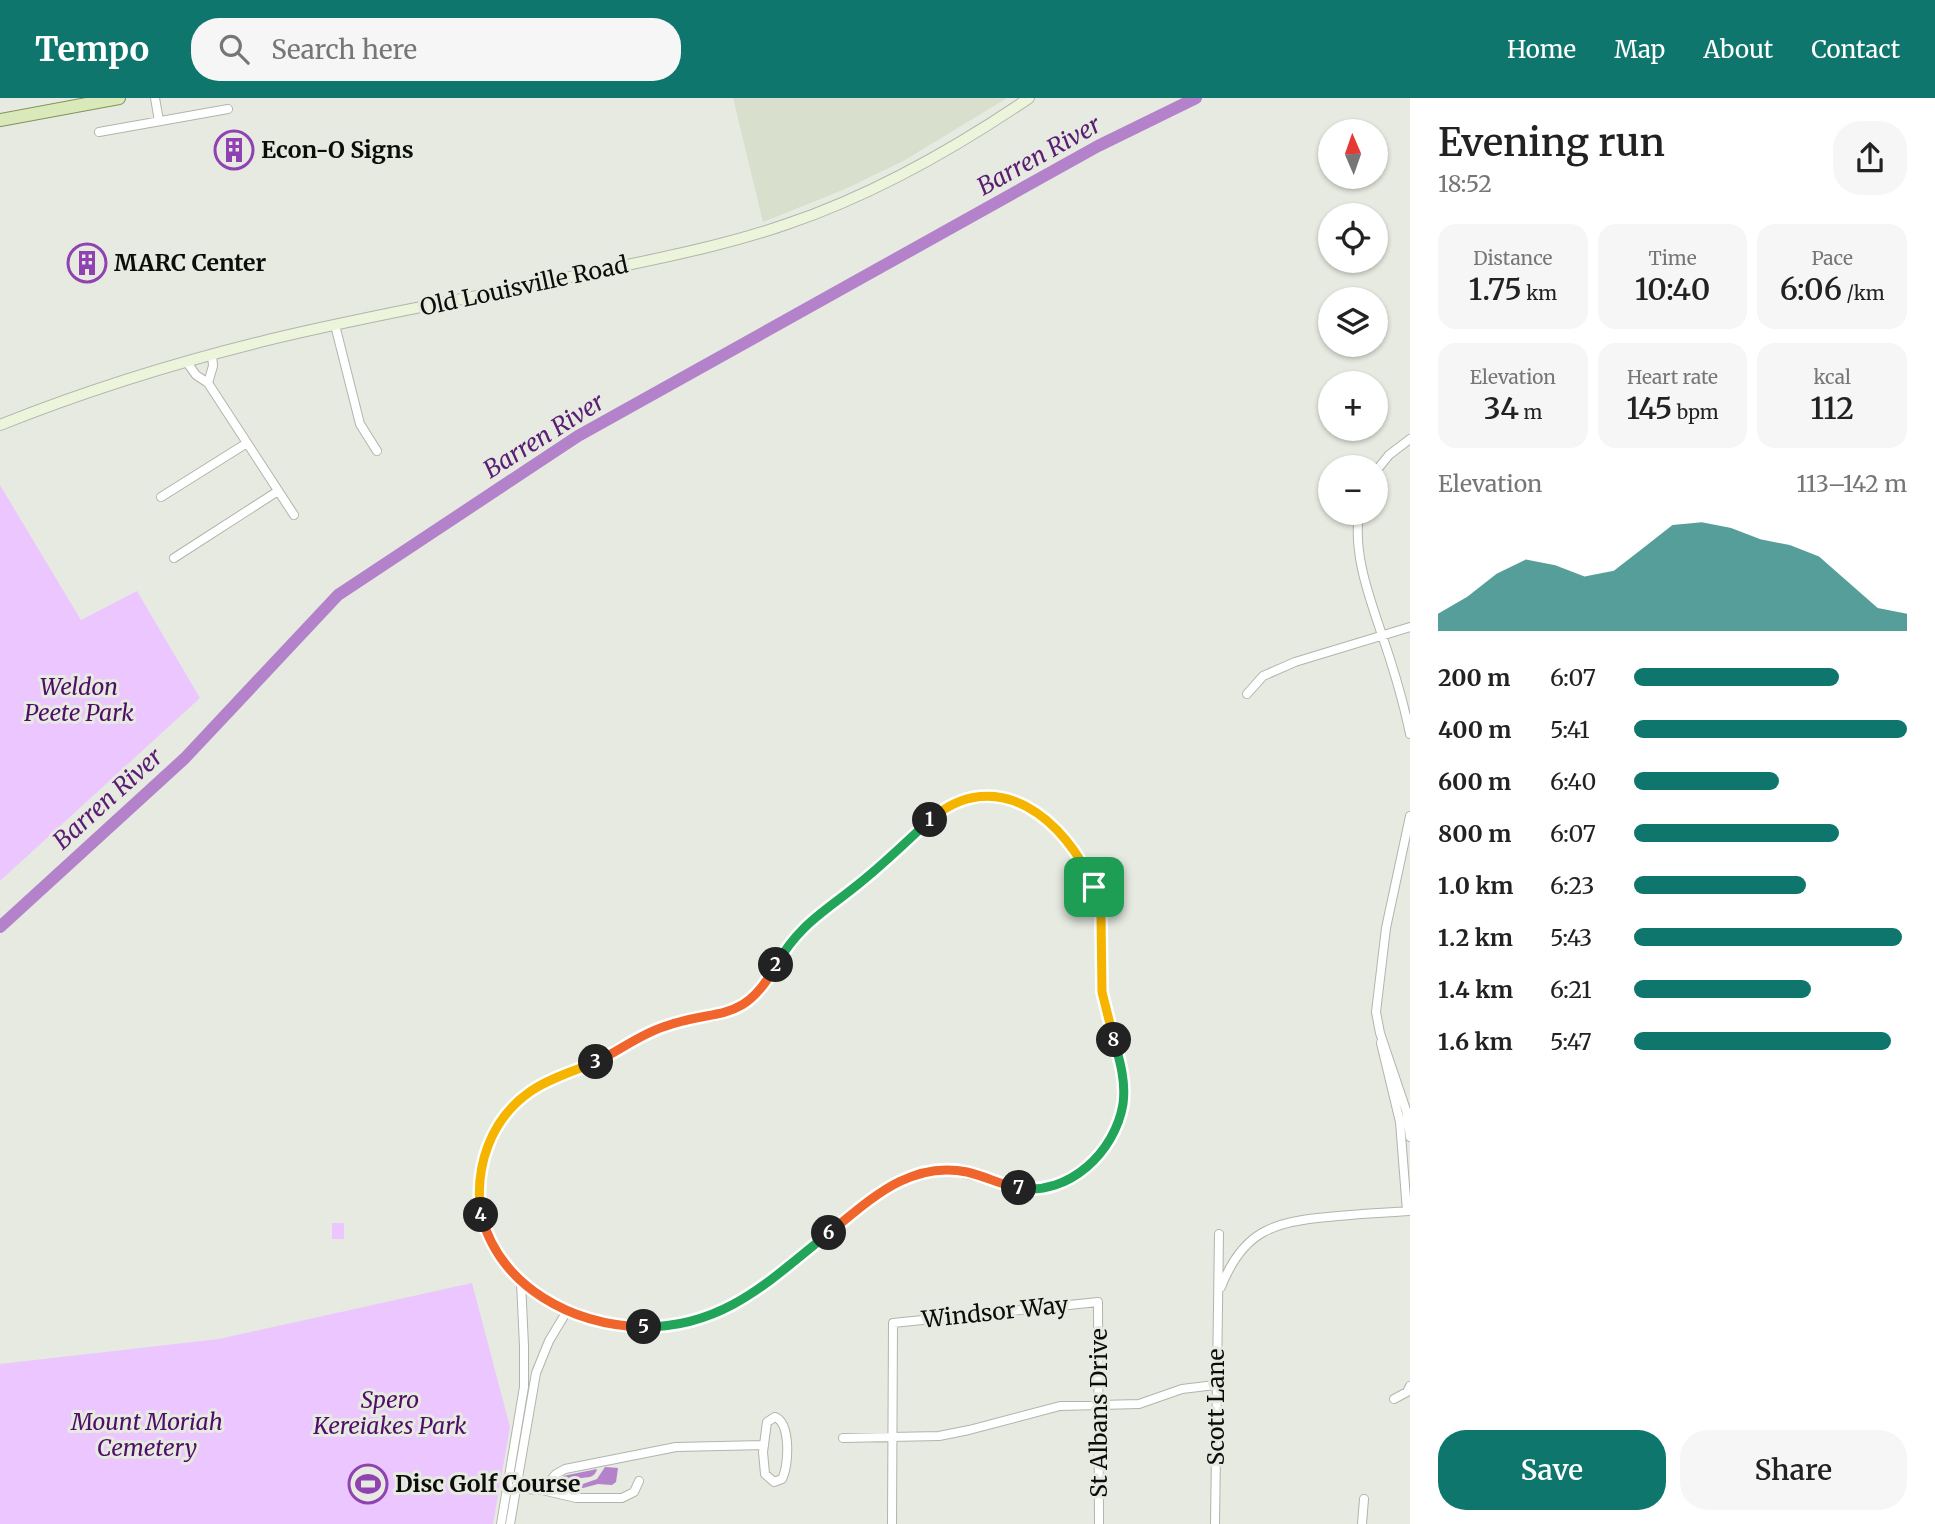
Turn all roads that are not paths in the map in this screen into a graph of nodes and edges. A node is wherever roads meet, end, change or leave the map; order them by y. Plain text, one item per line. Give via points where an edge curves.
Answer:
1 (119, 98) edge
2 (155, 98) edge
3 (1029, 98) edge
4 (228, 109) dead end
5 (0, 120) edge
6 (159, 121) junction
7 (99, 132) dead end
8 (335, 326) junction
9 (212, 354) junction
10 (186, 361) junction
11 (208, 383) junction
12 (0, 425) edge
13 (1410, 439) edge
14 (247, 443) junction
15 (377, 451) dead end
16 (1388, 457) edge
17 (278, 491) junction
18 (161, 497) dead end
19 (295, 514) dead end
20 (1358, 525) edge
21 (174, 558) dead end
22 (1410, 628) edge
23 (1382, 636) junction
24 (1247, 694) dead end
25 (1410, 734) edge
26 (1410, 816) edge
27 (1380, 1033) junction
28 (1407, 1100) edge
29 (1410, 1137) edge
30 (1409, 1211) edge
31 (1219, 1234) dead end
32 (521, 1282) junction
33 (1219, 1289) junction
34 (1098, 1302) joint
35 (567, 1311) junction
36 (1215, 1385) junction
37 (1410, 1385) edge
38 (1394, 1399) dead end
39 (1099, 1405) junction
40 (891, 1437) junction
41 (844, 1438) dead end
42 (764, 1445) junction
43 (639, 1481) dead end
44 (507, 1488) junction
45 (517, 1489) junction
46 (542, 1490) junction
47 (1364, 1499) dead end
48 (501, 1524) edge
49 (510, 1524) edge
50 (892, 1524) edge
51 (1099, 1524) edge
52 (1215, 1524) edge
53 (1362, 1524) edge

1 - 5 main road
2 - 6 street
3 - 8 street, Old Louisville Road via 876,187 787,224 656,258
4 - 6 street
6 - 7 street
8 - 9 street, Old Louisville Road
8 - 15 street via 360,424
9 - 10 street, Old Louisville Road
9 - 11 street
10 - 11 street
10 - 12 street, Old Louisville Road
11 - 14 street
13 - 16 street
14 - 17 street
14 - 18 street
17 - 19 street
17 - 21 street
20 - 23 street via 1360,560
22 - 23 street
23 - 24 street via 1295,662 1263,677
23 - 25 street
26 - 27 street via 1384,939 1376,1012
27 - 28 street
27 - 30 street via 1400,1122
28 - 29 street
30 - 33 street, Scott Lane via 1301,1219 1275,1226 1240,1254
31 - 33 street, Scott Lane
32 - 35 street
32 - 35 street via 489,1239 479,1194 490,1140 520,1100 654,1030 743,1006 763,987 800,931 947,807 968,798 1005,798 1050,823 1080,859 1096,894 1101,917 1102,992 1124,1083 1119,1117 1086,1167 1065,1182 1041,1189 1016,1188 954,1170 903,1178 756,1292 695,1320 638,1326
32 - 44 street via 524,1377
33 - 36 street, Scott Lane
34 - 39 street, St Albans Drive
34 - 40 street, Windsor Way via 893,1323
35 - 45 street via 539,1364
36 - 39 street via 1182,1389 1139,1404
36 - 52 street, Scott Lane
37 - 38 street
39 - 40 street via 1060,1406 939,1436
39 - 51 street, St Albans Drive
40 - 41 street
40 - 50 street
42 - 42 street via 767,1422 780,1418 786,1445 785,1474 778,1482 765,1474
42 - 46 street via 676,1447 568,1468
43 - 46 street via 635,1492 622,1498 569,1498
44 - 45 street
44 - 48 street
45 - 46 street
45 - 49 street
47 - 53 street

